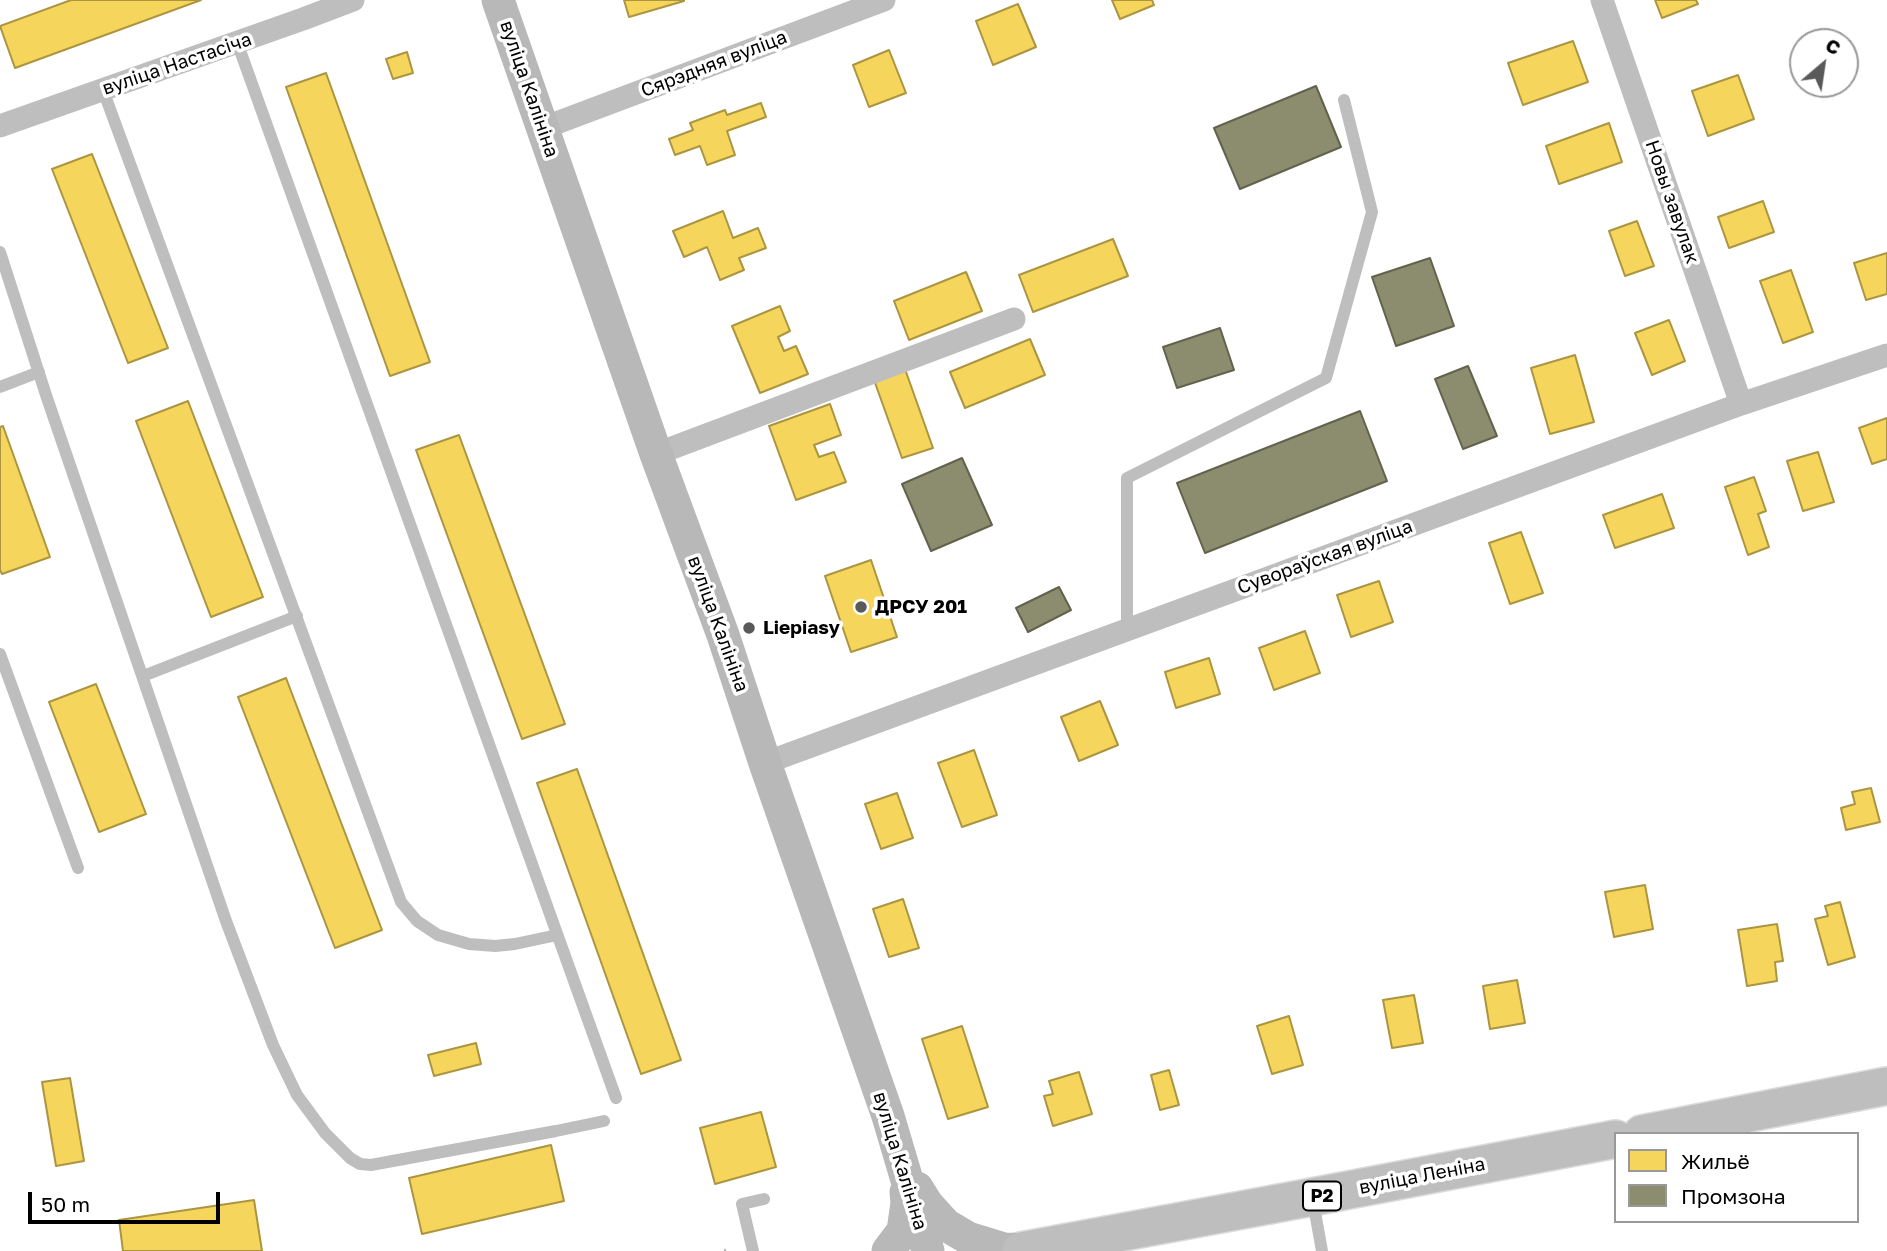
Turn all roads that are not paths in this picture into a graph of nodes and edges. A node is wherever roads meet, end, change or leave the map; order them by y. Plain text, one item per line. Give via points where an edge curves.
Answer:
1 (353, 0) edge
2 (498, 0) edge
3 (884, 0) edge
4 (1602, 0) edge
5 (237, 43) junction
6 (103, 90) junction
7 (1344, 100) dead end
8 (0, 126) edge
9 (543, 128) junction
10 (0, 252) edge
11 (1014, 319) dead end
12 (1887, 355) edge
13 (39, 372) junction
14 (0, 387) edge
15 (1741, 404) junction
16 (656, 454) junction
17 (297, 616) junction
18 (1128, 630) junction
19 (0, 654) edge
20 (143, 676) junction
21 (765, 763) junction
22 (78, 868) dead end
23 (557, 935) junction
24 (1887, 1086) edge
25 (616, 1098) dead end
26 (604, 1121) dead end
27 (1652, 1132) edge
28 (1614, 1139) edge
29 (903, 1165) junction
30 (1312, 1198) junction
31 (764, 1199) dead end
32 (1025, 1250) edge
33 (753, 1251) edge
34 (888, 1251) edge
35 (928, 1251) edge
36 (1322, 1251) edge

1 - 5 street, вуліца Настасіча
2 - 9 street, вуліца Калініна
3 - 9 street, Сярэдняя вуліца
4 - 15 street, Новы завулак
5 - 6 street, вуліца Настасіча
5 - 23 lane
6 - 8 street, вуліца Настасіча
6 - 17 lane
7 - 18 lane via 1372,212 1326,378 1126,478
9 - 16 street, вуліца Калініна
10 - 13 lane
11 - 16 street
12 - 15 street, Сувораўская вуліца
13 - 14 lane
13 - 20 lane
15 - 18 street, Сувораўская вуліца
16 - 21 street, вуліца Калініна
17 - 20 lane
17 - 23 lane via 401,902 417,921 438,935 468,944 515,944
18 - 21 street, Сувораўская вуліца
19 - 22 lane
20 - 26 lane via 273,1045 297,1095 350,1158 371,1165
21 - 29 street, вуліца Калініна
23 - 25 lane
24 - 27 main road
28 - 30 main road, вуліца Леніна / Р2
29 - 32 street via 946,1225 968,1238
29 - 34 street via 907,1203 903,1231
29 - 35 street, вуліца Калініна
30 - 32 main road, вуліца Леніна / Р2
30 - 36 lane
31 - 33 lane via 742,1203

